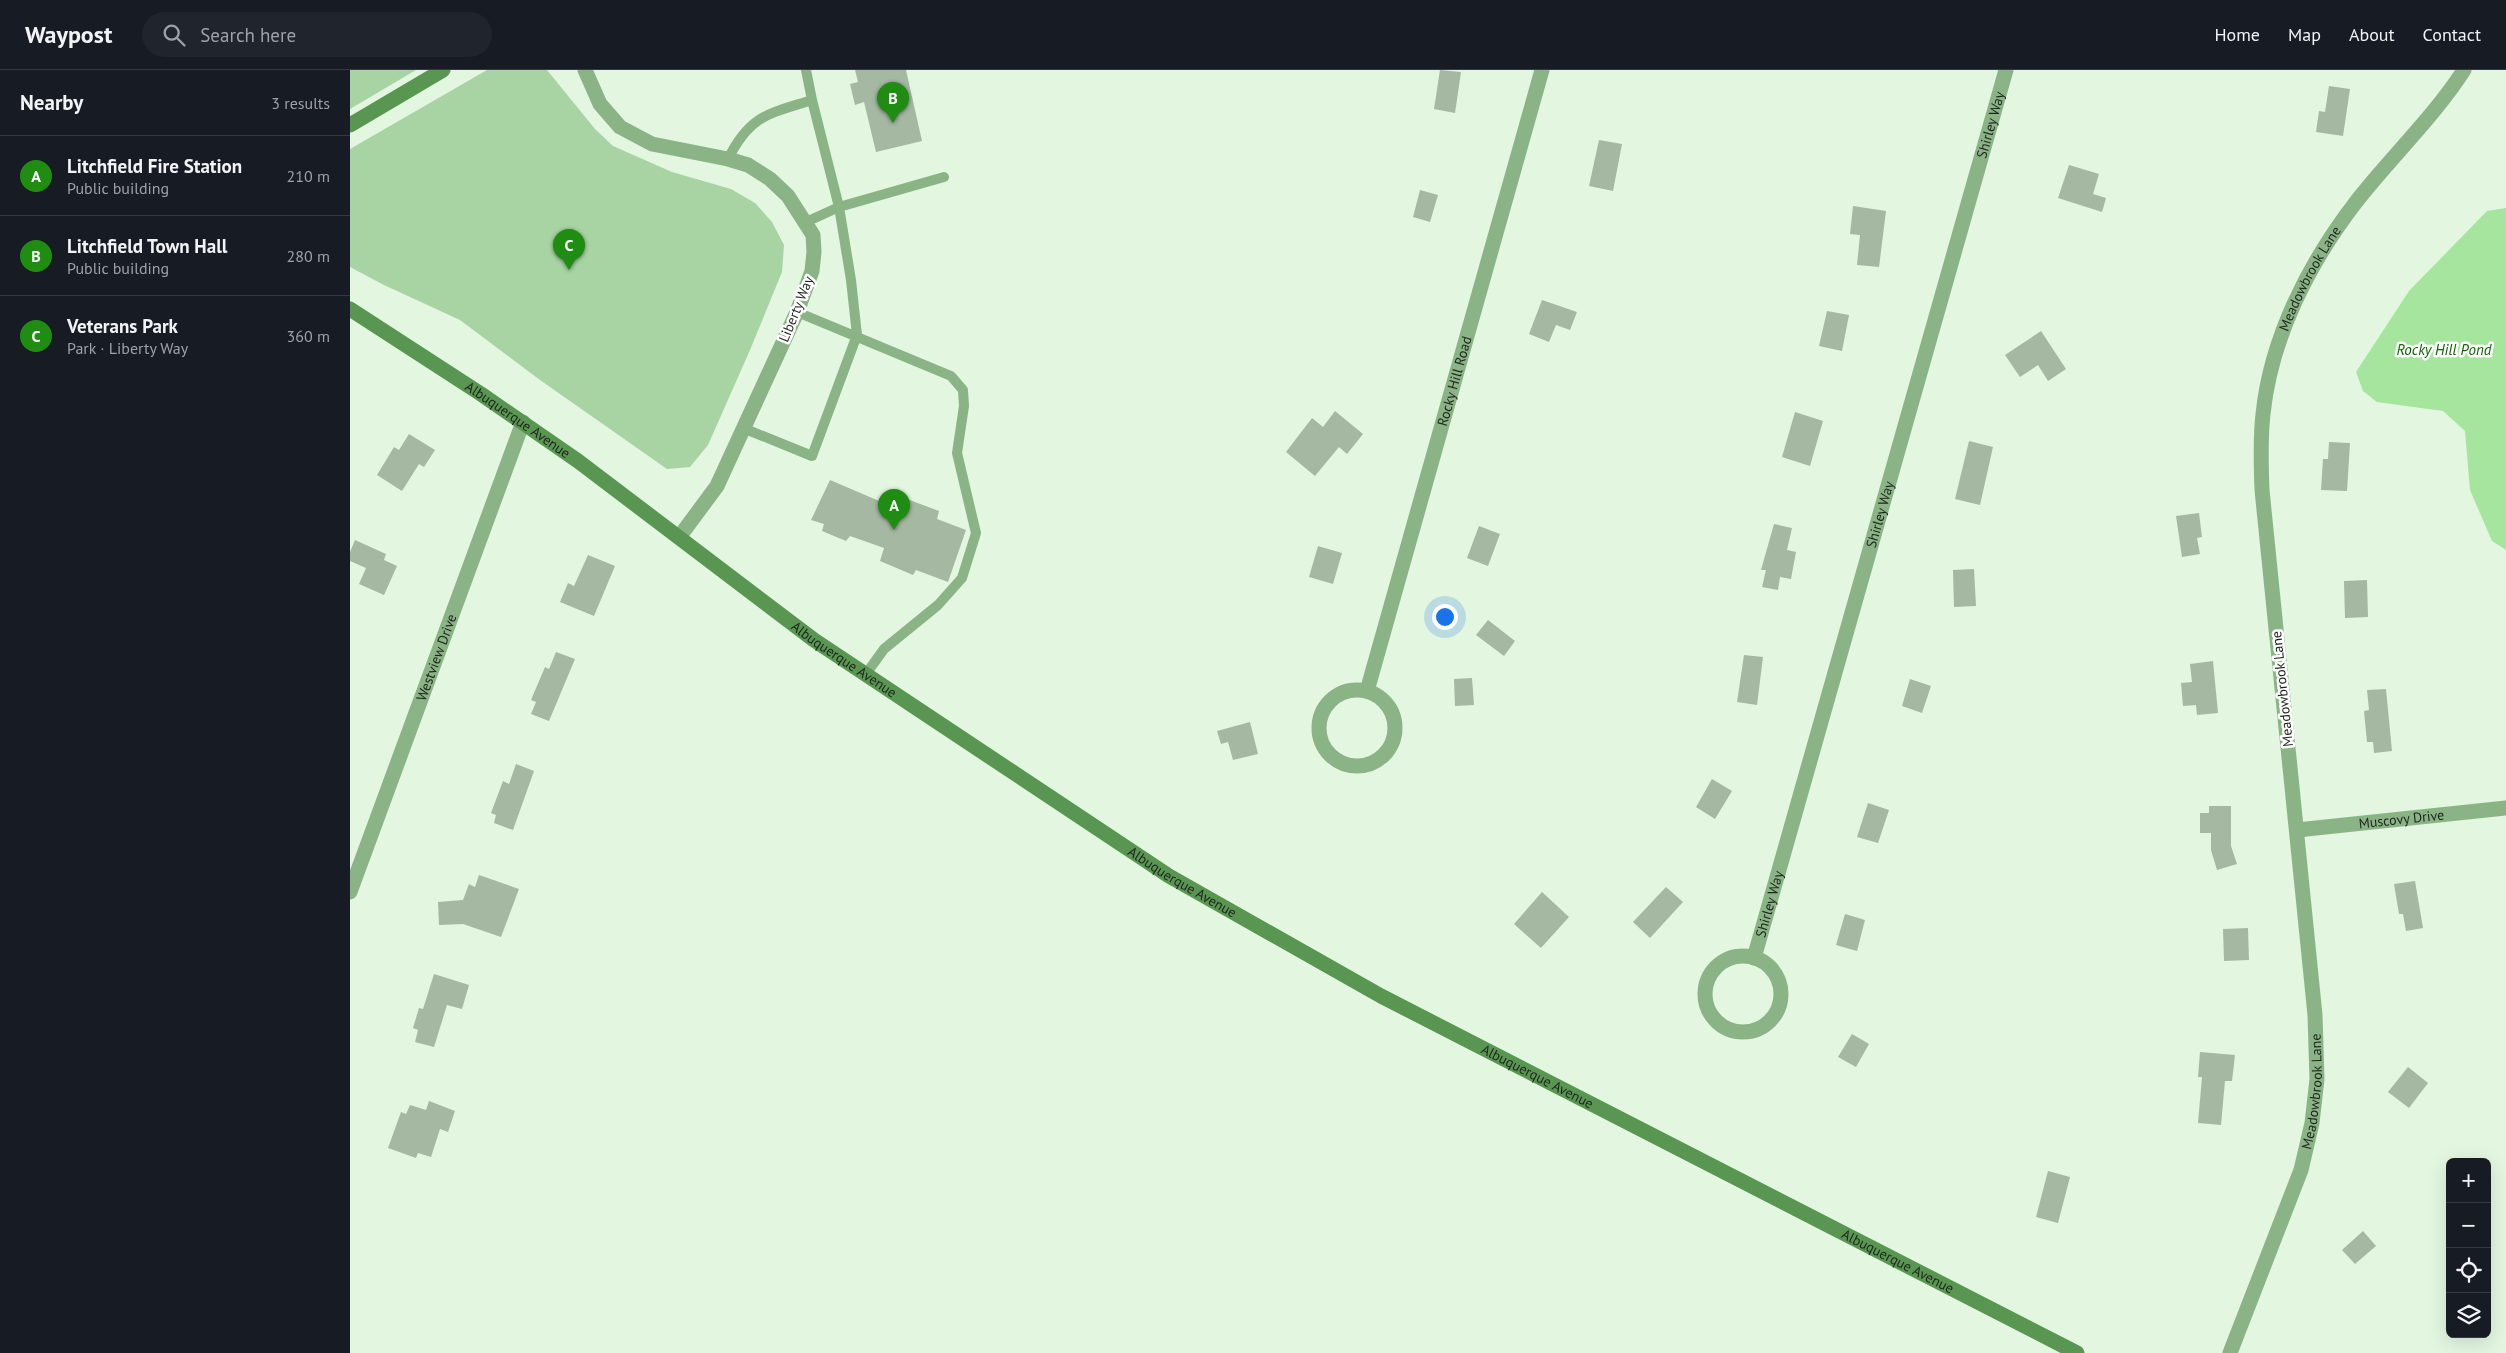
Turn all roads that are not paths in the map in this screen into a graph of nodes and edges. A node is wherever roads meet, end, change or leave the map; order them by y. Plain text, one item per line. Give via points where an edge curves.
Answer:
1 (443, 70) edge
2 (585, 70) edge
3 (806, 70) edge
4 (1542, 70) edge
5 (2006, 70) edge
6 (2464, 70) edge
7 (812, 100) junction
8 (350, 125) edge
9 (728, 159) junction
10 (944, 177) dead end
11 (839, 207) junction
12 (806, 222) junction
13 (350, 309) edge
14 (797, 312) junction
15 (857, 335) junction
16 (523, 422) junction
17 (743, 428) junction
18 (680, 536) junction
19 (866, 674) junction
20 (1367, 691) junction
21 (2506, 808) edge
22 (2297, 830) junction
23 (350, 892) edge
24 (1754, 958) junction
25 (2078, 1353) edge
26 (2230, 1353) edge

1 - 8 street
2 - 9 street, Liberty Way via 600,104 620,127 652,144
3 - 7 lane
4 - 20 street, Rocky Hill Road
5 - 24 street, Shirley Way
6 - 22 street, Meadowbrook Lane via 2435,110 2356,202 2331,238 2288,318 2276,346 2268,378 2263,414 2262,490
7 - 9 lane via 758,119 739,138
7 - 11 lane
9 - 12 street, Liberty Way via 770,179 788,196
10 - 11 lane
11 - 12 lane
11 - 15 lane
12 - 14 street, Liberty Way via 814,252 812,271
13 - 16 street, Albuquerque Avenue
14 - 15 lane
14 - 17 street, Liberty Way
15 - 17 lane via 812,456
15 - 19 lane via 950,376 963,390 964,406 957,453 976,533 962,578 938,605 884,649
16 - 18 street, Albuquerque Avenue
16 - 23 street, Westview Drive
17 - 18 street, Liberty Way via 717,486
18 - 19 street, Albuquerque Avenue via 814,640
19 - 25 street, Albuquerque Avenue via 1169,876 1372,991
20 - 20 street via 1354,689 1342,692 1323,709 1319,721 1323,746 1341,763 1354,767 1378,761 1390,746 1396,728 1388,704
21 - 22 street, Muscovy Drive
22 - 26 street, Meadowbrook Lane via 2315,1015 2317,1080 2313,1114 2301,1170
24 - 24 street via 1730,959 1711,974 1705,998 1708,1010 1724,1028 1749,1032 1766,1024 1778,1009 1780,984 1774,973

